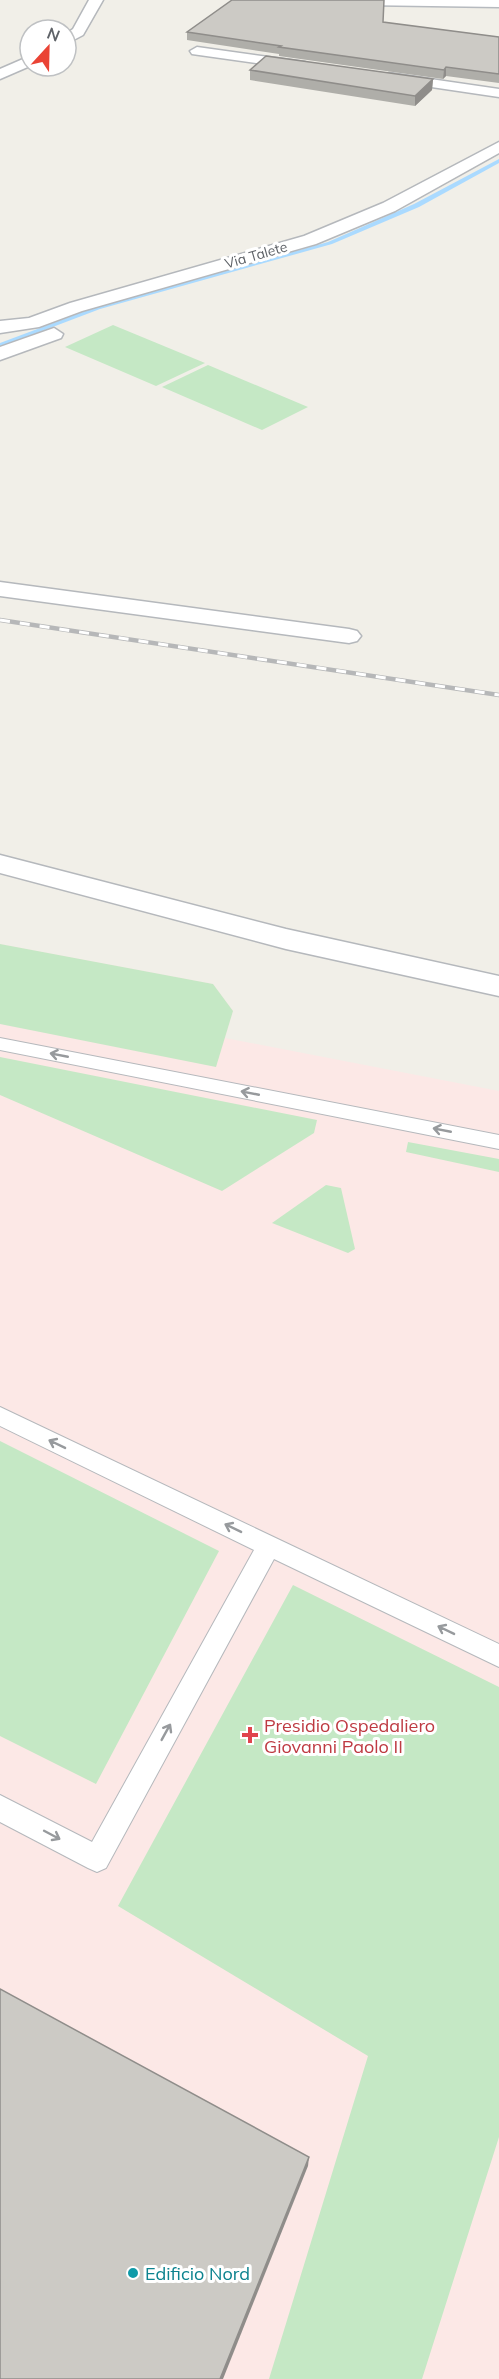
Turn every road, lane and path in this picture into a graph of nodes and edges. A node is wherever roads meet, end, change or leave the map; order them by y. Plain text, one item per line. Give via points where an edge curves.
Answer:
1 (96, 0) edge
2 (294, 0) edge
3 (499, 3) edge
4 (78, 32) edge
5 (197, 51) dead end
6 (10, 55) dead end
7 (18, 57) edge
8 (18, 65) edge
9 (325, 69) edge
10 (0, 75) edge
11 (371, 75) edge
12 (499, 93) edge
13 (499, 147) edge
14 (131, 304) dead end
15 (21, 326) junction
16 (0, 327) edge
17 (45, 337) junction
18 (0, 354) edge
19 (0, 589) edge
20 (349, 636) dead end
21 (0, 864) edge
22 (499, 986) edge
23 (0, 1044) edge
24 (499, 1142) edge
25 (0, 1416) edge
26 (269, 1545) junction
27 (499, 1656) edge
28 (0, 1808) edge

1 - 4 street
2 - 3 street
5 - 9 street
6 - 7 street
8 - 10 street
11 - 12 street
13 - 15 street, Via Talete via 389,207 310,240
14 - 17 street
15 - 16 street, Via Talete
15 - 17 street
17 - 18 street
19 - 20 street
21 - 22 street via 286,939
24 -> 23 lane
26 -> 25 lane
27 -> 26 lane
28 -> 26 lane via 97,1859

